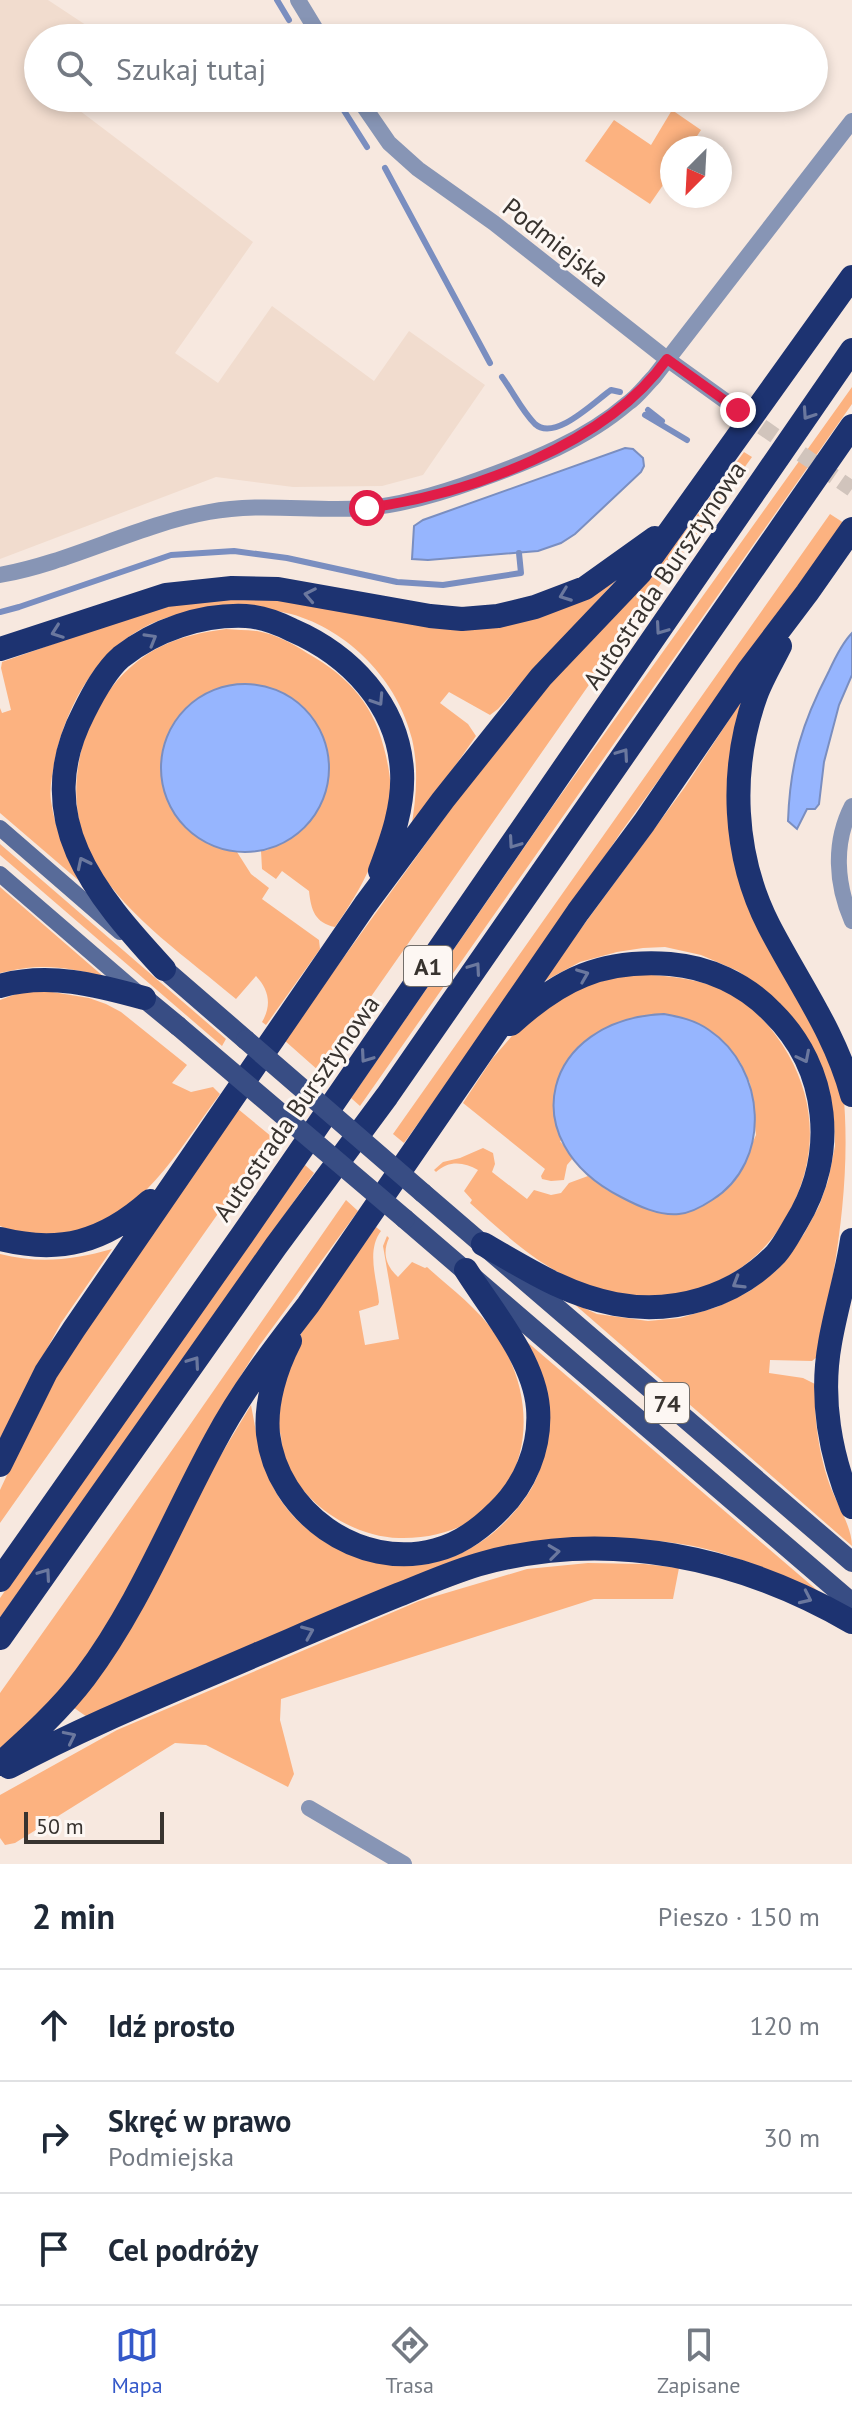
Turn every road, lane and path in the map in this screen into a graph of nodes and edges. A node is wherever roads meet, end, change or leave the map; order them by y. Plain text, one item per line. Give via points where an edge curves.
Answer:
1 (298, 0) edge
2 (313, 24) edge
3 (368, 112) edge
4 (852, 121) edge
5 (852, 277) edge
6 (852, 350) edge
7 (667, 359) junction
8 (738, 410) tunnel mouth
9 (852, 426) edge
10 (694, 500) junction
11 (852, 529) edge
12 (0, 575) edge
13 (807, 593) junction
14 (0, 649) edge
15 (852, 806) edge
16 (0, 828) edge
17 (0, 874) edge
18 (365, 905) junction
19 (852, 921) edge
20 (164, 969) junction
21 (0, 986) edge
22 (144, 998) junction
23 (463, 1081) junction
24 (852, 1095) edge
25 (183, 1168) junction
26 (0, 1239) edge
27 (852, 1240) edge
28 (483, 1244) junction
29 (466, 1270) junction
30 (308, 1305) junction
31 (0, 1465) edge
32 (852, 1507) edge
33 (852, 1562) edge
34 (0, 1580) edge
35 (852, 1603) edge
36 (852, 1622) edge
37 (0, 1638) edge
38 (0, 1764) edge
39 (0, 1772) edge
40 (309, 1808) dead end
41 (404, 1864) edge

1 - 2 street
3 - 7 street, Podmiejska via 389,143 418,169
4 - 7 street
5 - 10 highway
6 -> 34 highway, Autostrada Bursztynowa / A1
7 - 8 street, Podmiejska
7 - 12 street via 629,403 581,436 528,463 459,487 367,508 210,511
37 -> 9 highway, A1 via 396,1083
10 -> 14 highway via 660,534 585,588 498,616 430,616 278,589 232,588 166,595
10 - 18 highway via 640,573 497,730
11 - 13 highway
13 - 23 highway
13 - 24 highway via 756,695 739,770 739,814 746,865 758,901 824,1021
15 - 19 street via 841,841 839,872
16 - 20 main road
17 - 22 main road
20 -> 18 highway via 92,882 65,814 63,771 77,725 119,659 181,625 246,616 280,624 331,650 377,696 396,736 402,794 395,830
18 - 25 highway
20 - 28 main road, 74, bridge
21 - 22 highway via 67,981
22 - 29 main road, bridge
23 -> 28 highway via 512,1023 564,983 609,966 676,965 735,984 777,1017 805,1054 823,1117 819,1171 803,1212 778,1252 718,1295 664,1308 615,1304 551,1282
23 - 30 highway
25 - 26 highway via 128,1220 87,1240 38,1246
25 - 31 highway via 46,1372
27 - 32 highway via 829,1345 827,1401 840,1477
28 - 33 main road, 74
29 - 30 highway via 521,1354 538,1408 535,1446 506,1504 472,1534 435,1551 392,1554 350,1542 314,1521 284,1485 271,1452 269,1405 279,1365
29 - 35 main road
30 - 38 highway via 220,1430 101,1655 58,1708
39 -> 36 highway via 316,1629 457,1572 516,1557 578,1549 670,1554 767,1582
40 - 41 street

